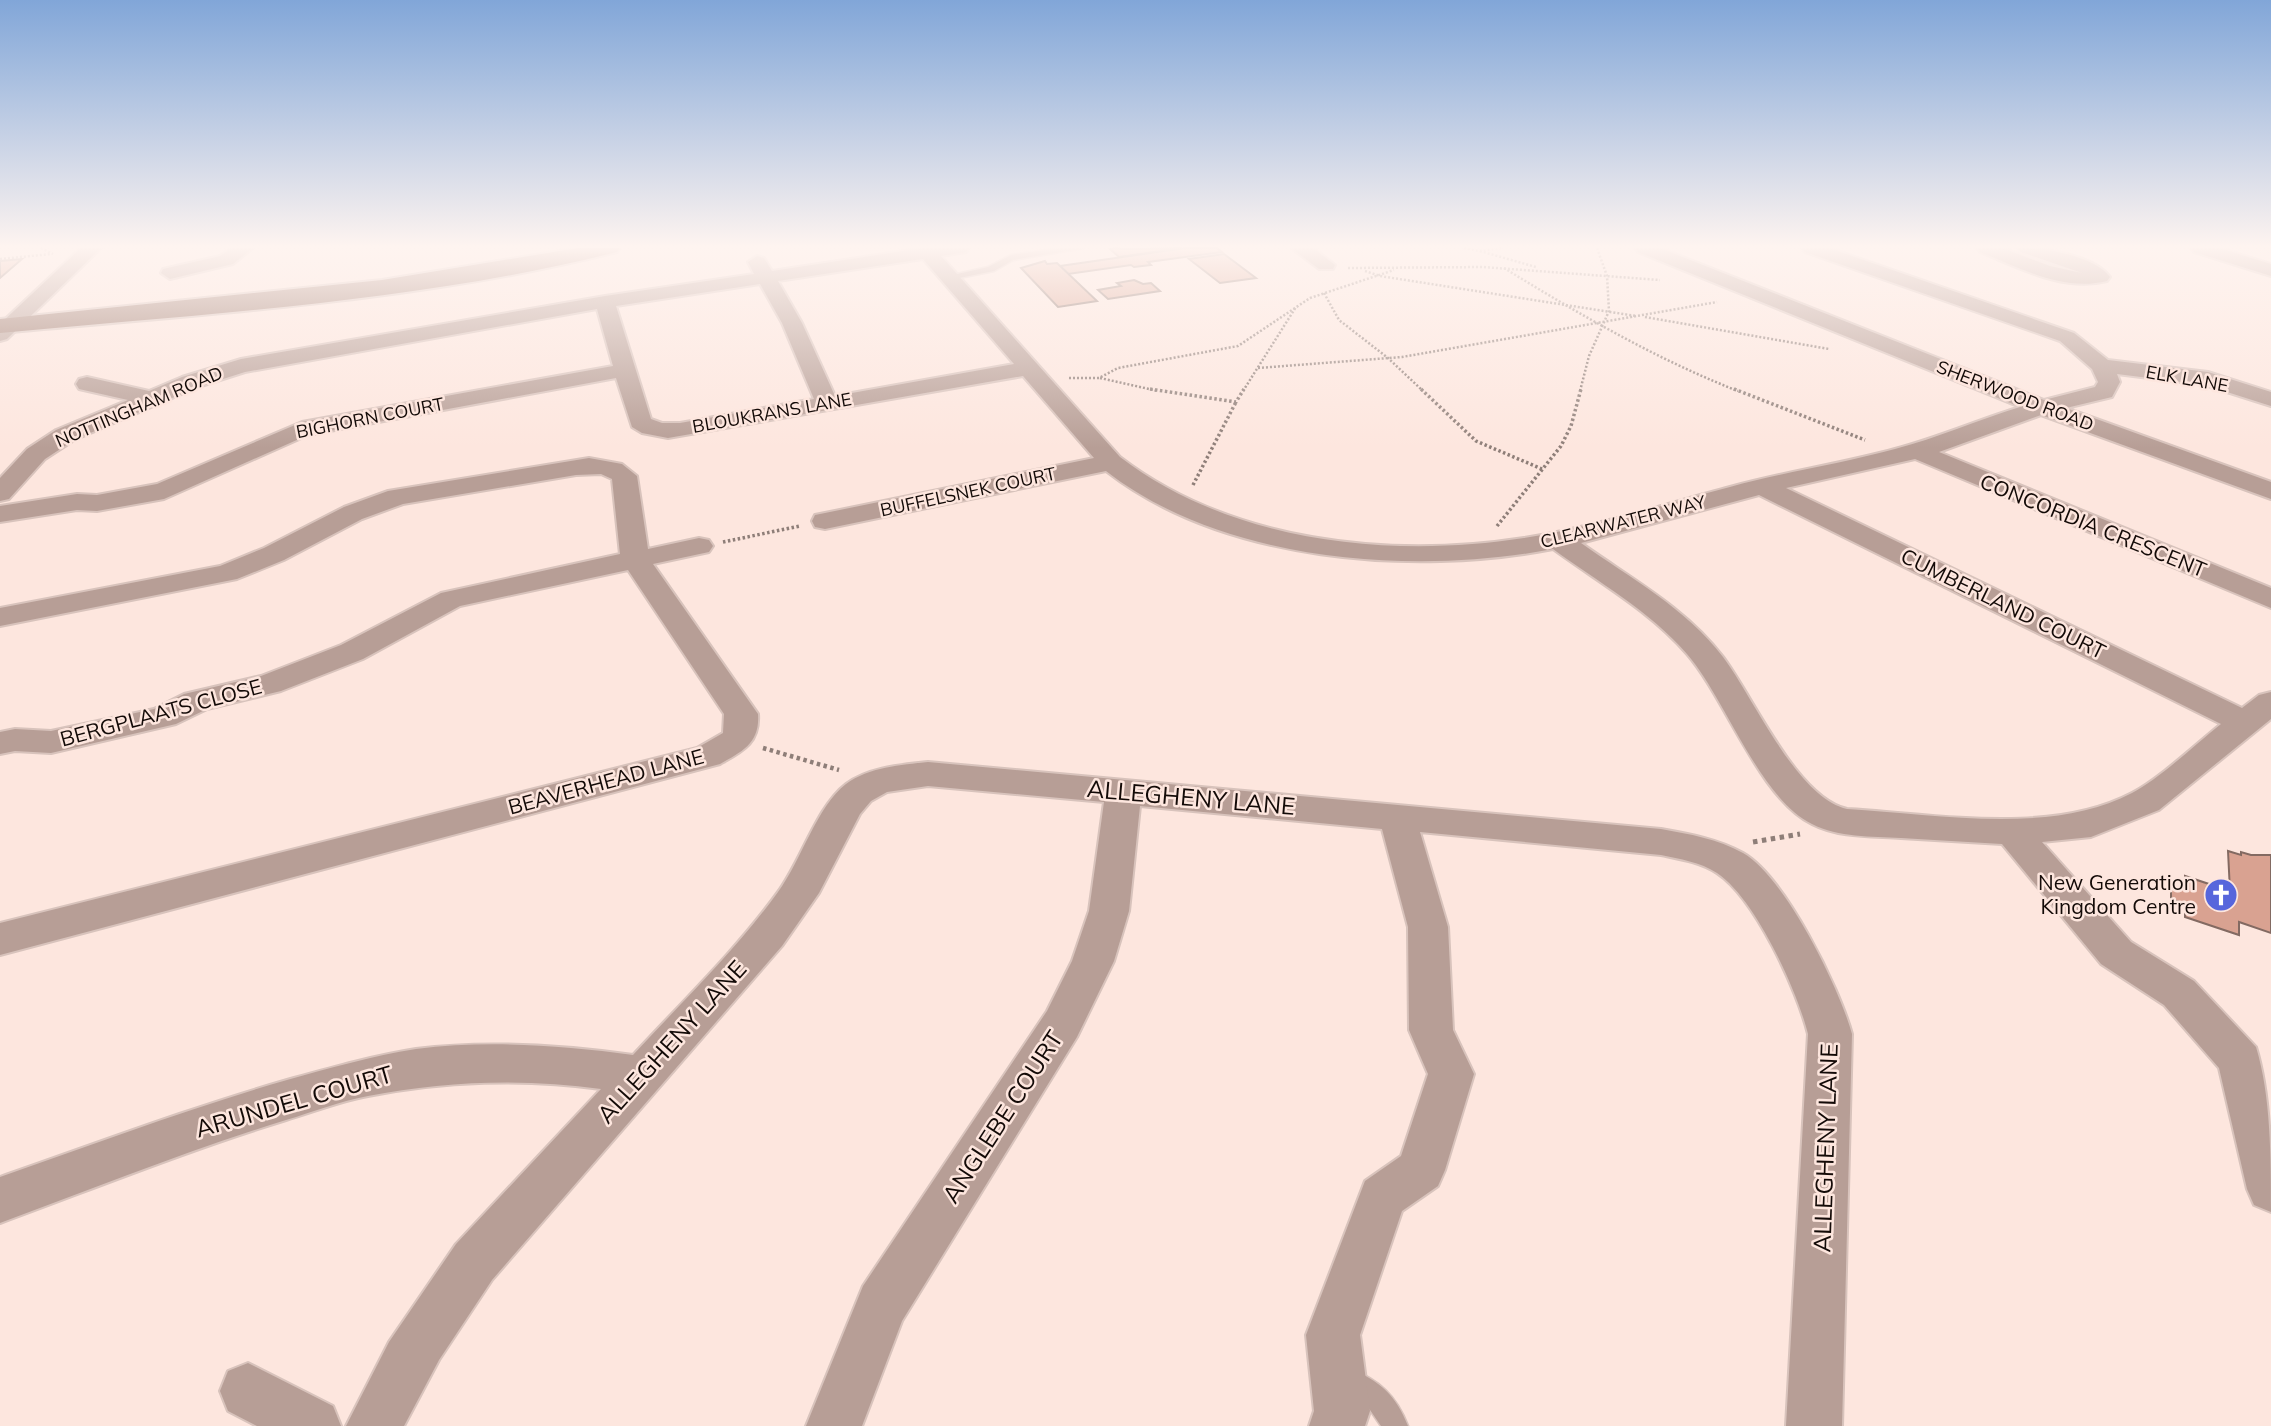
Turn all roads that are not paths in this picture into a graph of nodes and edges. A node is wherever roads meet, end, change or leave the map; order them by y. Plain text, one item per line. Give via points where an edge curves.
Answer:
1 (19, 315) edge
2 (135, 315) edge
3 (533, 315) edge
4 (609, 315) edge
5 (787, 315) edge
6 (982, 315) edge
7 (1809, 315) edge
8 (2000, 315) edge
9 (4, 328) edge
10 (2102, 366) junction
11 (625, 370) junction
12 (1033, 373) junction
13 (87, 383) dead end
14 (150, 398) junction
15 (2271, 399) edge
16 (827, 403) junction
17 (2041, 407) junction
18 (1909, 453) junction
19 (1111, 462) junction
20 (1762, 486) junction
21 (2271, 491) edge
22 (0, 493) edge
23 (0, 514) edge
24 (825, 521) road end
25 (1559, 540) junction
26 (699, 546) road end
27 (635, 559) junction
28 (2271, 599) edge
29 (0, 617) edge
30 (2271, 702) edge
31 (2243, 722) junction
32 (0, 743) edge
33 (1124, 791) junction
34 (1397, 817) junction
35 (2012, 832) junction
36 (0, 939) edge
37 (640, 1075) junction
38 (2271, 1189) edge
39 (0, 1200) edge
40 (1337, 1375) junction
41 (248, 1391) dead end
42 (313, 1426) edge
43 (374, 1426) edge
44 (834, 1426) edge
45 (1337, 1426) edge
46 (1395, 1426) edge
47 (1814, 1426) edge

1 - 9 street
2 - 9 main road
3 - 14 street, NOTTINGHAM ROAD via 259,362
4 - 11 street, BLOUKRANS LANE
5 - 16 street
6 - 12 street, CLEARWATER WAY
7 - 17 street, SHERWOOD ROAD
8 - 10 street via 2067,338
10 - 15 street, ELK LANE via 2208,379
10 - 17 street, CLEARWATER WAY via 2109,382 2104,392
11 - 16 street, BLOUKRANS LANE via 640,422 661,430
11 - 23 street, BIGHORN COURT via 302,429 157,493
12 - 16 street, BLOUKRANS LANE
12 - 19 street, CLEARWATER WAY
13 - 14 street
14 - 22 street, NOTTINGHAM ROAD via 49,444
17 - 18 street, CLEARWATER WAY
17 - 21 street, SHERWOOD ROAD
18 - 20 street, CLEARWATER WAY
18 - 28 street, CONCORDIA CRESCENT
19 - 24 street, BUFFELSNEK COURT
19 - 25 street, CLEARWATER WAY via 1142,486 1174,502 1245,529 1323,547 1412,554 1477,552
20 - 25 street, CLEARWATER WAY
20 - 31 street, CUMBERLAND COURT
25 - 35 street via 1698,646 1778,767 1824,815 1876,826
26 - 27 street, BERGPLAATS CLOSE
27 - 29 street via 624,475 589,466 397,497 234,570
27 - 32 street, BERGPLAATS CLOSE via 451,599 352,652 270,684 196,701 164,717 51,742
27 - 36 street, BEAVERHEAD LANE via 741,715 743,728 737,740 708,756
30 - 31 street
31 - 35 street via 2146,801 2091,824
33 - 34 street, ALLEGHENY LANE
33 - 37 street, ALLEGHENY LANE via 928,774 876,781 855,794 845,808 781,918
33 - 44 street, ANGLEBE COURT via 1109,911 1093,961 1062,1024 882,1305
34 - 40 street via 1428,927 1431,1030 1451,1074 1421,1170 1382,1197 1333,1335
34 - 47 street, ALLEGHENY LANE via 1698,849 1720,858 1762,891 1819,997 1830,1034
35 - 38 street via 2116,953 2179,993 2239,1060
37 - 39 street, ARUNDEL COURT via 568,1065 508,1064 419,1068 365,1077 240,1114
37 - 43 street, ALLEGHENY LANE via 474,1262 403,1367
40 - 45 street via 1342,1411
40 - 46 lane via 1374,1394 1388,1407
41 - 42 street

